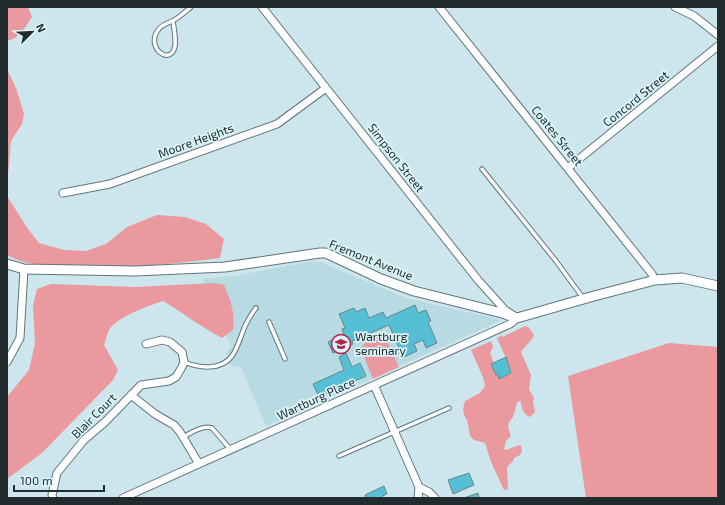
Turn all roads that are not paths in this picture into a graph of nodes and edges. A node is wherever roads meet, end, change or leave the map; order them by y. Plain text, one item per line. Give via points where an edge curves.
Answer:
1 (191, 7) edge
2 (262, 7) edge
3 (439, 7) edge
4 (675, 7) edge
5 (173, 21) junction
6 (718, 35) edge
7 (718, 46) edge
8 (326, 88) junction
9 (568, 168) junction
10 (482, 169) dead end
11 (63, 193) dead end
12 (7, 264) edge
13 (24, 269) junction
14 (655, 280) junction
15 (718, 286) edge
16 (584, 299) junction
17 (256, 308) dead end
18 (517, 318) junction
19 (269, 322) dead end
20 (146, 344) dead end
21 (285, 359) dead end
22 (7, 362) edge
23 (184, 362) junction
24 (374, 385) junction
25 (131, 395) junction
26 (449, 408) dead end
27 (394, 432) junction
28 (183, 437) junction
29 (231, 450) junction
30 (339, 456) dead end
31 (199, 464) junction
32 (419, 487) junction
33 (53, 498) edge
34 (123, 498) edge
35 (418, 498) edge
36 (435, 498) edge

1 - 5 lane
2 - 8 street, Simpson Street
3 - 9 street, Coates Street
4 - 6 street via 694,16
5 - 5 lane via 160,28 156,34 156,49 162,55 172,52 175,47
7 - 9 street, Concord Street
8 - 11 street, Moore Heights via 277,124 110,184
8 - 18 street, Simpson Street via 478,280 505,310
9 - 14 street, Coates Street
10 - 16 lane
12 - 13 main road, Fremont Avenue
13 - 18 main road, Fremont Avenue via 135,271 225,267 326,253 381,279 414,291
13 - 22 street via 20,338
14 - 15 main road via 682,278
14 - 16 main road
16 - 18 main road
17 - 23 lane via 246,323 232,356 222,364 200,367
18 - 24 street, Wartburg Place via 510,324
19 - 21 lane
20 - 23 street via 162,340 170,342 182,352
23 - 25 street via 176,377 141,384
24 - 27 street
24 - 29 street, Wartburg Place
25 - 28 street, Blair Court via 174,425
25 - 33 street, Blair Court via 84,440 57,473
26 - 27 lane
27 - 30 lane
27 - 32 street
28 - 29 lane via 209,427
28 - 31 street, Blair Court
29 - 31 street, Wartburg Place
31 - 34 street, Wartburg Place
32 - 35 street
32 - 36 street

